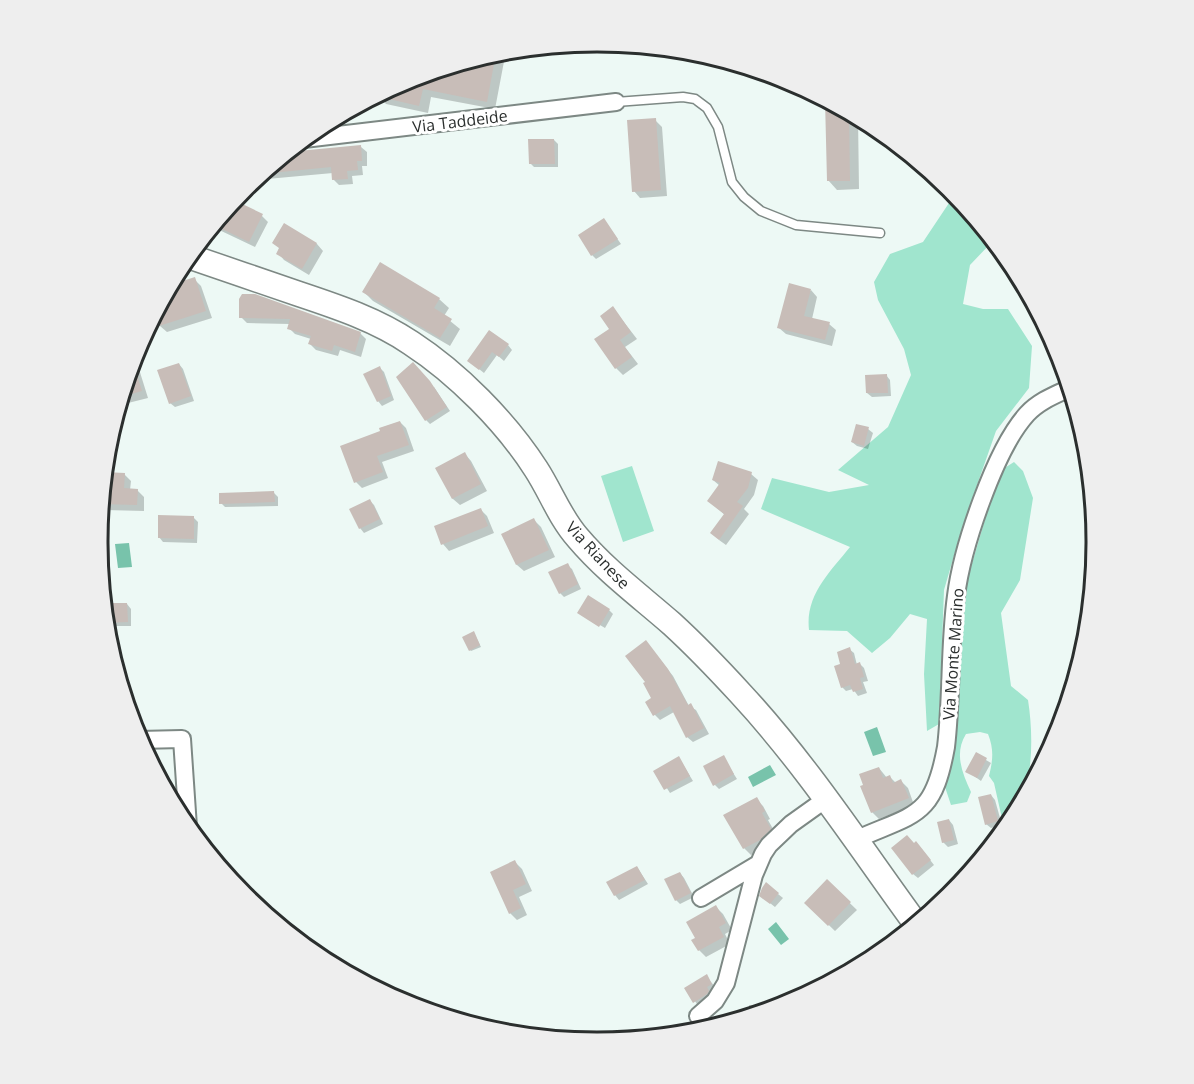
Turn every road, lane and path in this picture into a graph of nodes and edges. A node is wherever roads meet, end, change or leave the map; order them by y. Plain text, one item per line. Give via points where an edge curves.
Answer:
1 (616, 102) joint
2 (323, 137) edge
3 (880, 233) dead end
4 (198, 259) edge
5 (1063, 391) edge
6 (150, 740) edge
7 (826, 800) junction
8 (187, 809) edge
9 (855, 840) junction
10 (758, 864) junction
11 (701, 898) dead end
12 (911, 917) edge
13 (698, 1016) dead end

1 - 2 street, Via Taddeide
1 - 3 lane via 695,99 707,108 718,127 732,182 761,211 804,226
4 - 7 main road, Via Rianese via 355,314 402,338 436,362 509,433 535,467 578,538 706,657 780,739
5 - 9 street, Via Monte Marino via 1043,401 1023,419 995,468 970,539 955,604 946,747 932,795 914,814
6 - 8 street via 182,739
7 - 9 main road, Via Rianese
7 - 10 street via 784,830
9 - 12 main road, Via Rianese
10 - 11 street
10 - 13 street via 726,982

